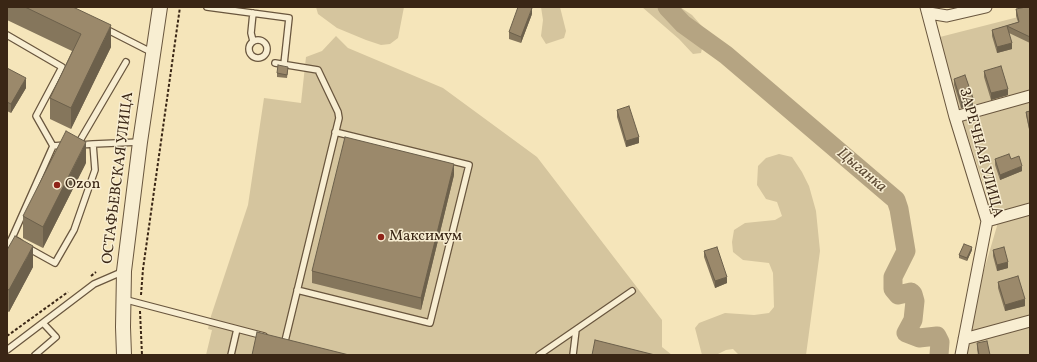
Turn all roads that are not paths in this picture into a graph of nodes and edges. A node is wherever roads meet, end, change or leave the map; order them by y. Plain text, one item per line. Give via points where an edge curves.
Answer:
1 (160, 7) edge
2 (207, 7) edge
3 (986, 7) edge
4 (927, 10) edge
5 (253, 13) junction
6 (96, 24) edge
7 (7, 35) edge
8 (253, 41) dead end
9 (153, 53) junction
10 (126, 62) dead end
11 (275, 63) dead end
12 (284, 64) junction
13 (1030, 96) edge
14 (954, 118) junction
15 (335, 132) junction
16 (140, 142) junction
17 (93, 144) junction
18 (78, 145) junction
19 (53, 146) junction
20 (1030, 209) edge
21 (987, 221) junction
22 (12, 238) junction
23 (7, 248) edge
24 (124, 271) junction
25 (297, 290) junction
26 (632, 291) dead end
27 (123, 299) junction
28 (1030, 320) edge
29 (43, 323) junction
30 (237, 329) junction
31 (576, 330) junction
32 (271, 338) edge
33 (278, 339) edge
34 (964, 339) junction
35 (285, 341) junction
36 (292, 343) edge
37 (7, 350) edge
38 (961, 354) edge
39 (35, 355) edge
40 (124, 355) edge
41 (231, 355) edge
42 (539, 355) edge
43 (574, 355) edge

1 - 9 street, ОСТАФЬЕВСКАЯ УЛИЦА
2 - 5 lane
3 - 4 street via 947,16
4 - 14 street, ЗАРЕЧНАЯ УЛИЦА
5 - 8 lane
5 - 12 lane via 289,18
6 - 9 lane
7 - 19 lane via 62,67 36,116
9 - 16 street, ОСТАФЬЕВСКАЯ УЛИЦА
10 - 18 lane
11 - 12 lane
12 - 15 lane via 315,69 321,74 338,112
13 - 14 street
14 - 21 street, ЗАРЕЧНАЯ УЛИЦА
15 - 25 lane
15 - 25 lane via 469,165 430,323
16 - 17 lane
16 - 24 street, ОСТАФЬЕВСКАЯ УЛИЦА
17 - 18 lane
17 - 22 lane via 95,170 74,230 55,263
18 - 19 lane
19 - 22 lane
20 - 21 street
21 - 34 street, ЗАРЕЧНАЯ УЛИЦА
22 - 23 lane
24 - 27 street, ОСТАФЬЕВСКАЯ УЛИЦА
24 - 29 lane via 94,284
25 - 35 lane
26 - 31 lane
27 - 30 lane
27 - 40 street, ОСТАФЬЕВСКАЯ УЛИЦА
28 - 34 street
29 - 37 lane
29 - 39 lane via 56,338
30 - 32 lane
30 - 41 lane
31 - 42 lane
31 - 43 lane
33 - 35 lane
34 - 38 street, ЗАРЕЧНАЯ УЛИЦА
35 - 36 lane

